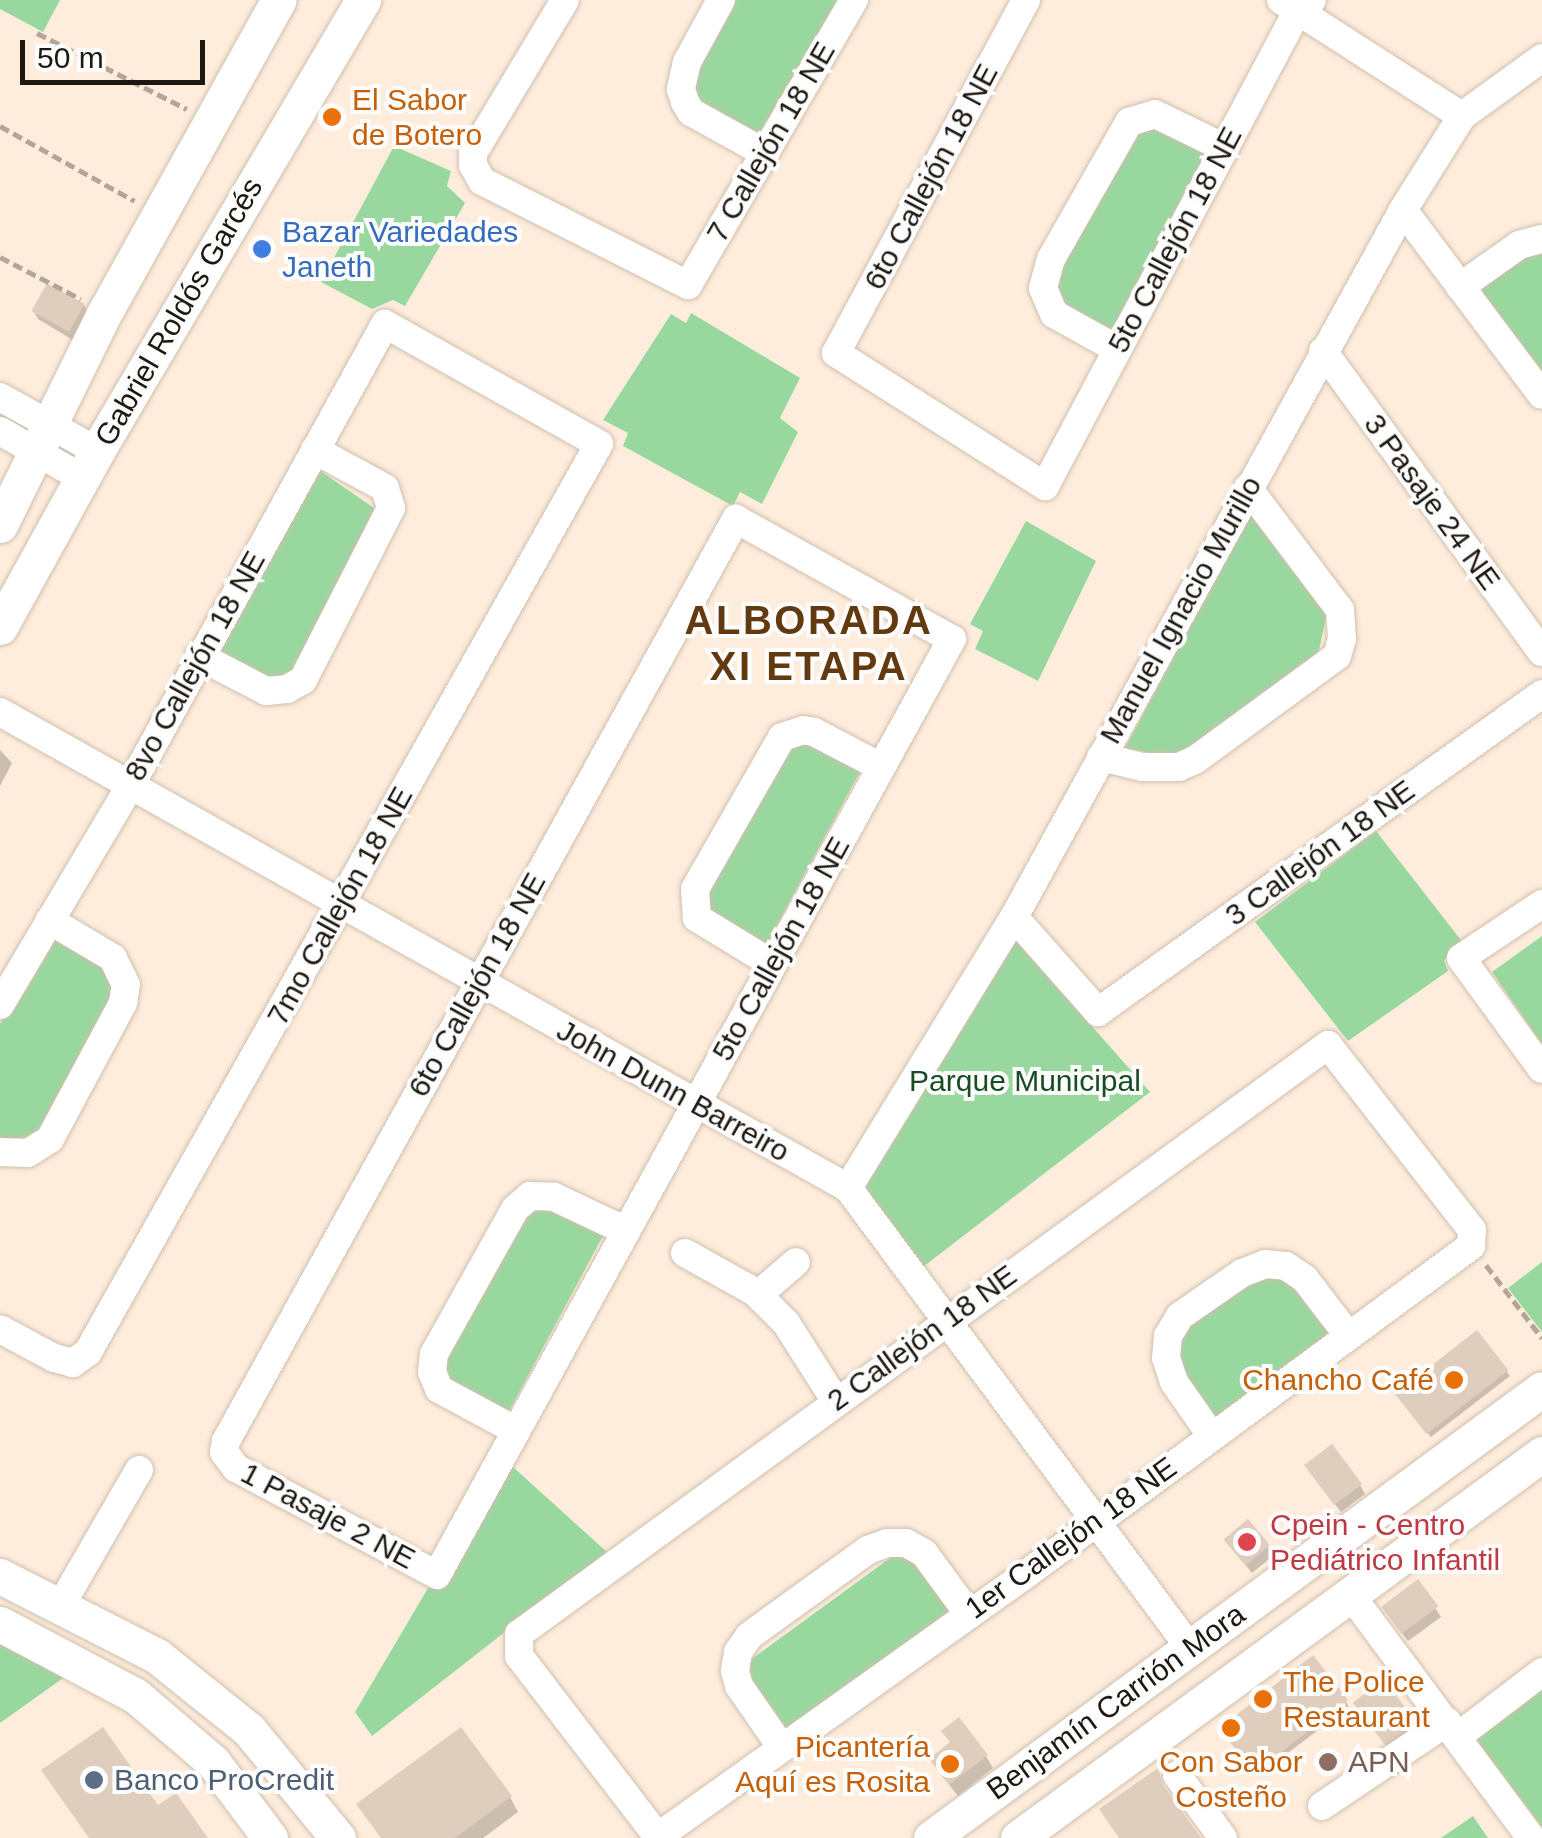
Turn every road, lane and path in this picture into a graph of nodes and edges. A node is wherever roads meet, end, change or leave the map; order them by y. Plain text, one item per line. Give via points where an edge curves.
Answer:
1 (279, 0) edge
2 (363, 0) edge
3 (565, 0) edge
4 (721, 0) edge
5 (854, 0) edge
6 (1026, 0) edge
7 (1297, 3) edge
8 (37, 33) dead end
9 (1542, 58) edge
10 (1462, 116) junction
11 (212, 121) junction
12 (0, 126) edge
13 (1225, 148) junction
14 (764, 153) junction
15 (1403, 210) junction
16 (160, 214) junction
17 (1542, 239) edge
18 (0, 256) edge
19 (1460, 287) junction
20 (106, 312) junction
21 (1117, 348) junction
22 (1323, 351) junction
23 (0, 396) edge
24 (1542, 396) edge
25 (0, 431) edge
26 (45, 440) junction
27 (599, 444) joint
28 (315, 450) junction
29 (91, 465) junction
30 (1045, 486) joint
31 (1248, 488) junction
32 (736, 520) joint
33 (0, 525) edge
34 (0, 627) edge
35 (1542, 652) edge
36 (199, 656) junction
37 (1542, 694) edge
38 (0, 712) edge
39 (1101, 757) junction
40 (881, 767) junction
41 (129, 788) junction
42 (343, 902) junction
43 (1542, 904) edge
44 (1014, 917) junction
45 (49, 920) junction
46 (771, 963) junction
47 (478, 984) junction
48 (0, 1005) edge
49 (1542, 1068) edge
50 (697, 1104) junction
51 (0, 1152) edge
52 (848, 1188) junction
53 (624, 1230) junction
54 (1471, 1238) junction
55 (685, 1253) dead end
56 (796, 1262) dead end
57 (758, 1295) junction
58 (946, 1320) junction
59 (0, 1330) edge
60 (1347, 1334) junction
61 (1542, 1338) edge
62 (1542, 1389) edge
63 (835, 1400) junction
64 (515, 1430) junction
65 (1212, 1435) junction
66 (224, 1452) joint
67 (1542, 1454) edge
68 (139, 1470) dead end
69 (1095, 1520) junction
70 (437, 1575) joint
71 (0, 1576) edge
72 (1350, 1594) junction
73 (62, 1604) junction
74 (968, 1613) junction
75 (0, 1624) edge
76 (1190, 1648) junction
77 (1542, 1672) edge
78 (1452, 1730) junction
79 (1055, 1747) junction
80 (782, 1748) junction
81 (1177, 1774) dead end
82 (1322, 1806) dead end
83 (658, 1837) edge
84 (270, 1838) edge
85 (338, 1838) edge
86 (931, 1838) edge
87 (968, 1838) edge
88 (1018, 1838) edge
89 (1224, 1838) edge
90 (1531, 1838) edge

1 - 11 main road, Gabriel Roldós Garcés
2 - 29 main road, Gabriel Roldós Garcés
3 - 14 street, 7 Callejón 18 NE via 472,153 482,180 688,285
4 - 14 street via 687,62 685,102 691,112
5 - 14 street, 7 Callejón 18 NE
6 - 30 street, 6to Callejón 18 NE via 836,354
7 - 10 street
7 - 13 street, 5to Callejón 18 NE
8 - 11 path
9 - 10 street, Manuel Ignacio Murillo
10 - 15 street, Manuel Ignacio Murillo
11 - 16 main road, Gabriel Roldós Garcés
12 - 16 path
13 - 21 street, 5to Callejón 18 NE
13 - 21 street via 1155,114 1129,122 1051,259 1043,288 1054,314
15 - 19 street
15 - 22 street, Manuel Ignacio Murillo
16 - 20 main road, Gabriel Roldós Garcés
17 - 19 street via 1519,245
18 - 20 path
19 - 24 street
20 - 26 main road, Gabriel Roldós Garcés
21 - 30 street, 5to Callejón 18 NE
22 - 31 street, Manuel Ignacio Murillo
22 - 35 street, 3 Pasaje 24 NE
23 - 26 street
25 - 26 street
26 - 29 street
26 - 33 main road, Gabriel Roldós Garcés
27 - 28 street, 8vo Callejón 18 NE via 386,324
27 - 42 street, 7mo Callejón 18 NE
28 - 36 street, 8vo Callejón 18 NE
28 - 36 street via 385,488 391,508 303,680 287,690 266,691
29 - 34 main road, Gabriel Roldós Garcés
31 - 39 street, Manuel Ignacio Murillo
31 - 39 street via 1340,610 1337,656 1196,760 1161,769
32 - 40 street, 5to Callejón 18 NE via 952,639
32 - 47 street, 6to Callejón 18 NE
36 - 41 street, 8vo Callejón 18 NE
37 - 44 street, 3 Callejón 18 NE via 1098,1012
38 - 41 street, John Dunn Barreiro
39 - 44 street, Manuel Ignacio Murillo
40 - 46 street, 5to Callejón 18 NE
40 - 46 street via 814,732 782,737 721,841 695,889 697,918
41 - 42 street, John Dunn Barreiro
41 - 45 street, 8vo Callejón 18 NE
42 - 47 street, John Dunn Barreiro
42 - 59 street, 7mo Callejón 18 NE via 88,1352 73,1362 54,1358
43 - 49 street via 1461,958
44 - 52 street, Manuel Ignacio Murillo
45 - 48 street, 8vo Callejón 18 NE
45 - 51 street via 113,958 126,985 123,1003 50,1140 28,1153
46 - 50 street, 5to Callejón 18 NE
47 - 50 street, John Dunn Barreiro
47 - 66 street, 6to Callejón 18 NE
50 - 52 street, John Dunn Barreiro
50 - 53 street, 5to Callejón 18 NE
52 - 58 street, John Dunn Barreiro
53 - 64 street, 5to Callejón 18 NE
53 - 64 street via 554,1197 530,1196 515,1209 434,1354 439,1389
54 - 58 street, 2 Callejón 18 NE via 1328,1045
54 - 60 street, 1er Callejón 18 NE
54 - 61 path
55 - 57 street
56 - 57 street
57 - 63 street via 786,1323
58 - 63 street, 2 Callejón 18 NE
58 - 69 street, John Dunn Barreiro
60 - 65 street, 1er Callejón 18 NE
60 - 65 street via 1305,1279 1286,1266 1264,1264 1242,1273 1180,1316 1168,1336 1166,1358 1174,1382
62 - 76 main road, Benjamín Carrión Mora
63 - 83 street, 2 Callejón 18 NE via 519,1634 519,1656
64 - 70 street, 5to Callejón 18 NE
65 - 69 street, 1er Callejón 18 NE
66 - 70 street, 1 Pasaje 2 NE via 236,1468
67 - 72 main road, Benjamín Carrión Mora
68 - 73 street
69 - 74 street, 1er Callejón 18 NE
69 - 76 street, John Dunn Barreiro
71 - 73 main road
72 - 78 street
72 - 88 main road, Benjamín Carrión Mora
73 - 85 main road via 157,1656 249,1730
74 - 80 street, 1er Callejón 18 NE
74 - 80 street via 924,1553 887,1543 748,1636 734,1671
75 - 84 main road via 136,1696 213,1762
76 - 79 main road, Benjamín Carrión Mora
77 - 78 street
78 - 82 street
78 - 90 street
79 - 86 main road, Benjamín Carrión Mora
79 - 87 main road via 1026,1781 972,1822
80 - 83 street, 1er Callejón 18 NE
81 - 89 street

